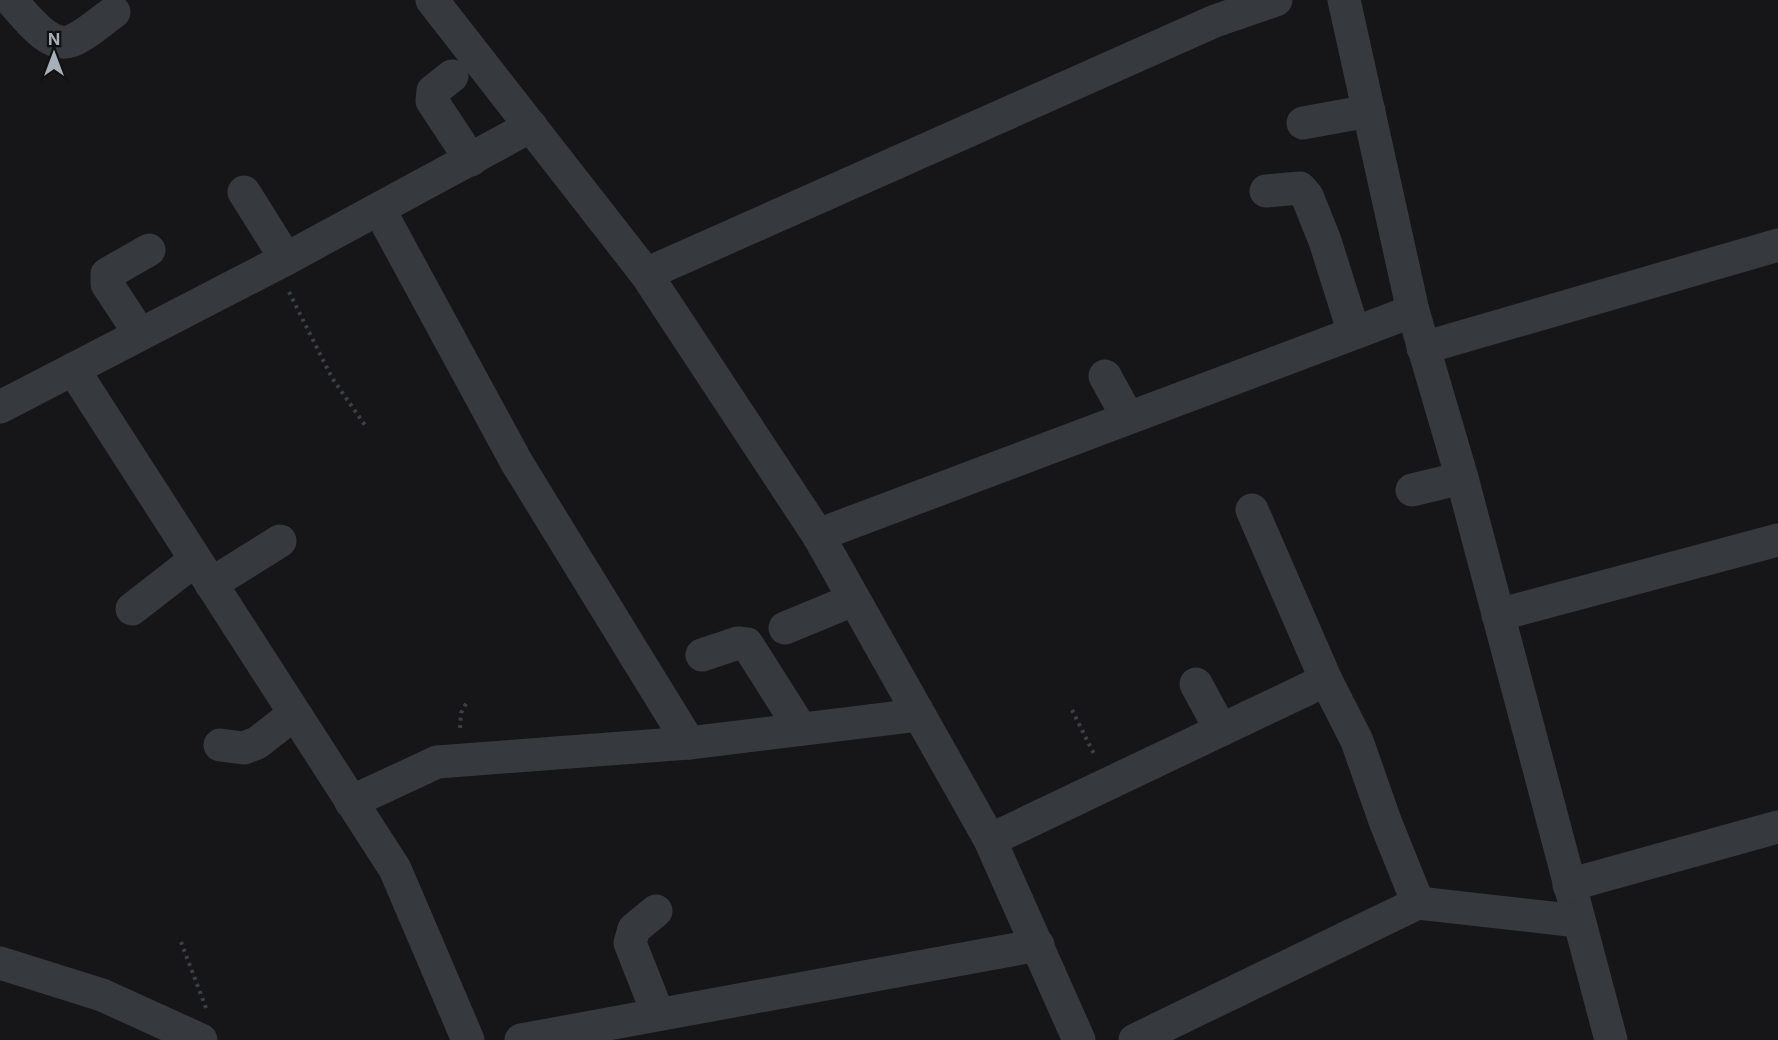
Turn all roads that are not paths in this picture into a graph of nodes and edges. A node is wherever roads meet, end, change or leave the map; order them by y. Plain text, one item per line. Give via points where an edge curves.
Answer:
1 (11, 0) edge
2 (432, 0) edge
3 (1276, 0) edge
4 (1344, 0) edge
5 (114, 12) dead end
6 (452, 76) dead end
7 (1369, 111) junction
8 (1303, 123) dead end
9 (531, 126) junction
10 (471, 160) junction
11 (1266, 191) dead end
12 (244, 192) dead end
13 (379, 209) junction
14 (1778, 245) edge
15 (149, 249) dead end
16 (281, 262) junction
17 (646, 274) junction
18 (1413, 311) junction
19 (1354, 333) junction
20 (140, 334) junction
21 (1423, 348) junction
22 (72, 369) junction
23 (1105, 376) dead end
24 (0, 407) edge
25 (1128, 418) junction
26 (1462, 478) junction
27 (1412, 490) dead end
28 (1252, 510) dead end
29 (818, 535) junction
30 (1778, 540) edge
31 (280, 541) dead end
32 (203, 572) junction
33 (853, 600) junction
34 (132, 609) dead end
35 (1498, 615) junction
36 (785, 628) dead end
37 (702, 656) dead end
38 (1326, 680) junction
39 (1196, 684) dead end
40 (294, 714) junction
41 (918, 715) junction
42 (801, 729) junction
43 (1221, 730) junction
44 (689, 742) junction
45 (220, 745) dead end
46 (351, 802) junction
47 (1778, 827) edge
48 (990, 840) junction
49 (1569, 885) junction
50 (1418, 903) junction
51 (656, 911) dead end
52 (1578, 921) junction
53 (1038, 945) junction
54 (0, 963) edge
55 (658, 1014) junction
56 (206, 1029) edge
57 (468, 1040) edge
58 (521, 1040) edge
59 (1079, 1040) edge
60 (1135, 1040) edge
61 (1611, 1040) edge

1 - 5 street via 42,33 70,42
2 - 9 street
3 - 17 street via 1215,21
4 - 7 street
6 - 10 street via 434,91 432,101
7 - 8 street
7 - 18 street
9 - 10 street
9 - 17 street
10 - 13 street
11 - 19 street via 1299,188 1307,196
12 - 16 street
13 - 16 street
13 - 44 street via 517,463
14 - 21 street
15 - 20 street via 107,274 107,284
16 - 20 street
17 - 29 street
18 - 19 street
18 - 21 street
19 - 25 street
20 - 22 street
21 - 26 street
22 - 24 street
22 - 32 street
23 - 25 street
25 - 29 street
26 - 27 street
26 - 35 street
28 - 38 street
29 - 33 street
30 - 35 street
31 - 32 street
32 - 34 street
32 - 40 street
33 - 36 street
33 - 41 street
35 - 49 street
37 - 42 street via 738,643 747,644
38 - 43 street
38 - 50 street via 1358,741
39 - 43 street
40 - 45 street via 257,744 243,748
40 - 46 street
41 - 42 street
41 - 48 street
42 - 44 street
43 - 48 street
44 - 46 street via 437,762
46 - 57 street via 396,869
47 - 49 street
48 - 53 street
49 - 52 street
50 - 52 street
50 - 60 street
51 - 55 street via 634,929 630,943
52 - 61 street
53 - 55 street
53 - 59 street
54 - 56 street
55 - 58 street

